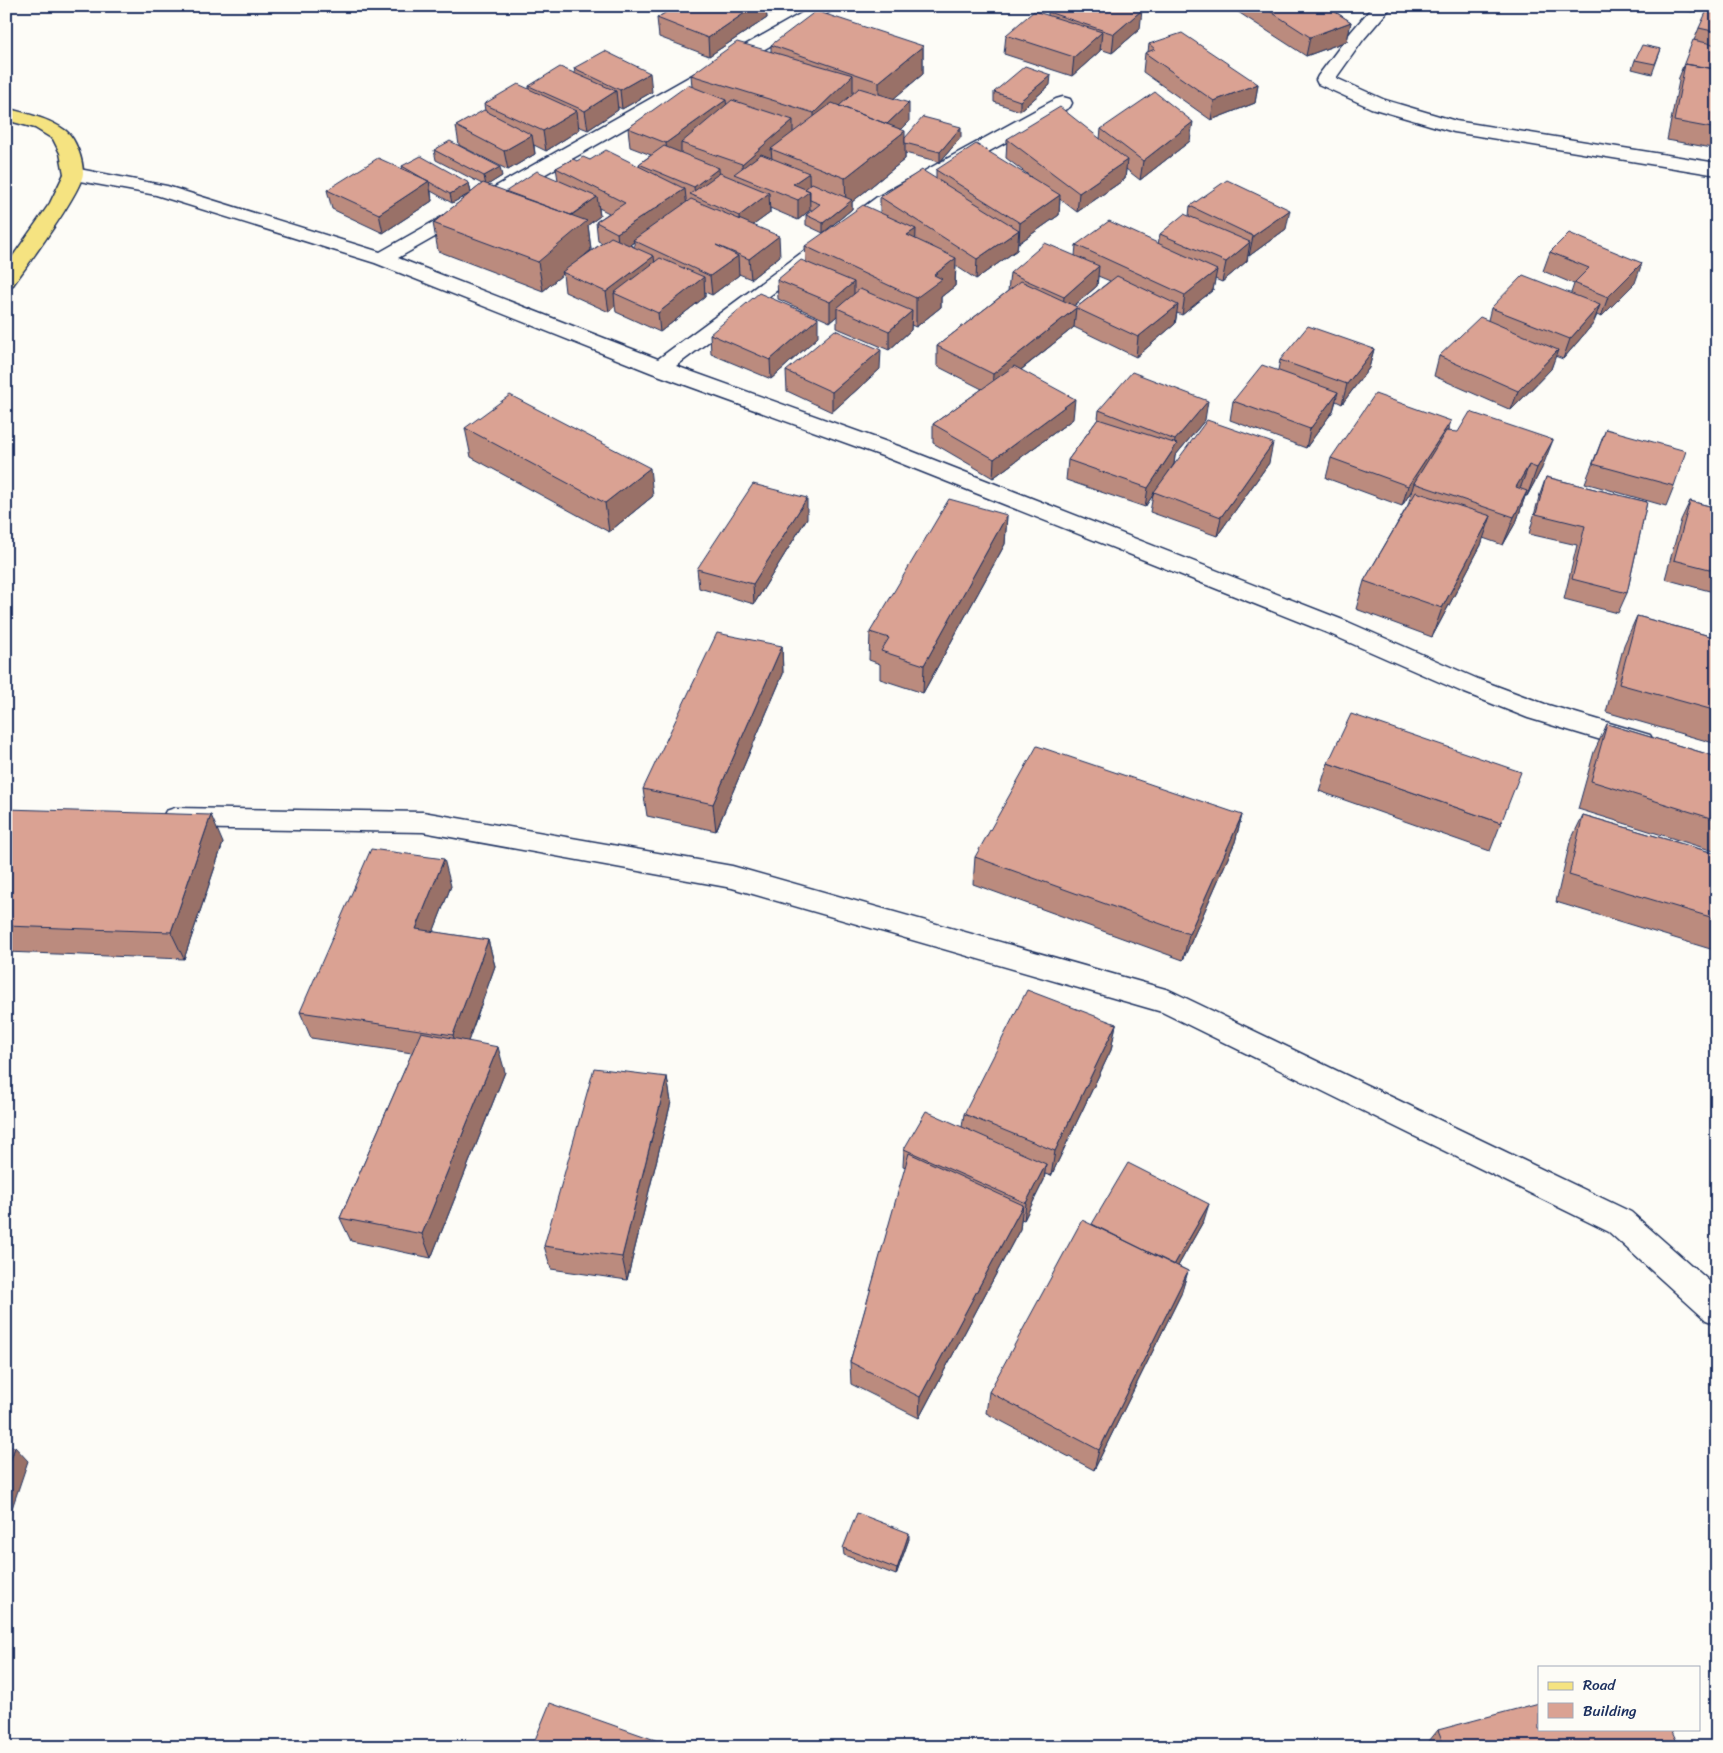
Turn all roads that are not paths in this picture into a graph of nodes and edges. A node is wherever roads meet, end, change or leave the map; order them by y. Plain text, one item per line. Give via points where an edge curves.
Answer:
1 (827, 6) edge
2 (1383, 6) edge
3 (1063, 103) dead end
4 (6, 114) edge
5 (1717, 169) edge
6 (74, 174) junction
7 (382, 259) junction
8 (6, 281) edge
9 (660, 368) junction
10 (1660, 748) edge
11 (145, 817) edge
12 (1717, 1309) edge

1 - 7 street
2 - 5 street via 1325,80 1378,104 1454,126
3 - 9 street via 884,201
4 - 6 main road via 42,124 61,136 70,153
6 - 7 street via 160,190
6 - 8 main road via 60,203
7 - 9 street
9 - 10 street via 911,459 1339,628 1537,711
11 - 12 street via 423,822 732,877 1169,1002 1620,1222

